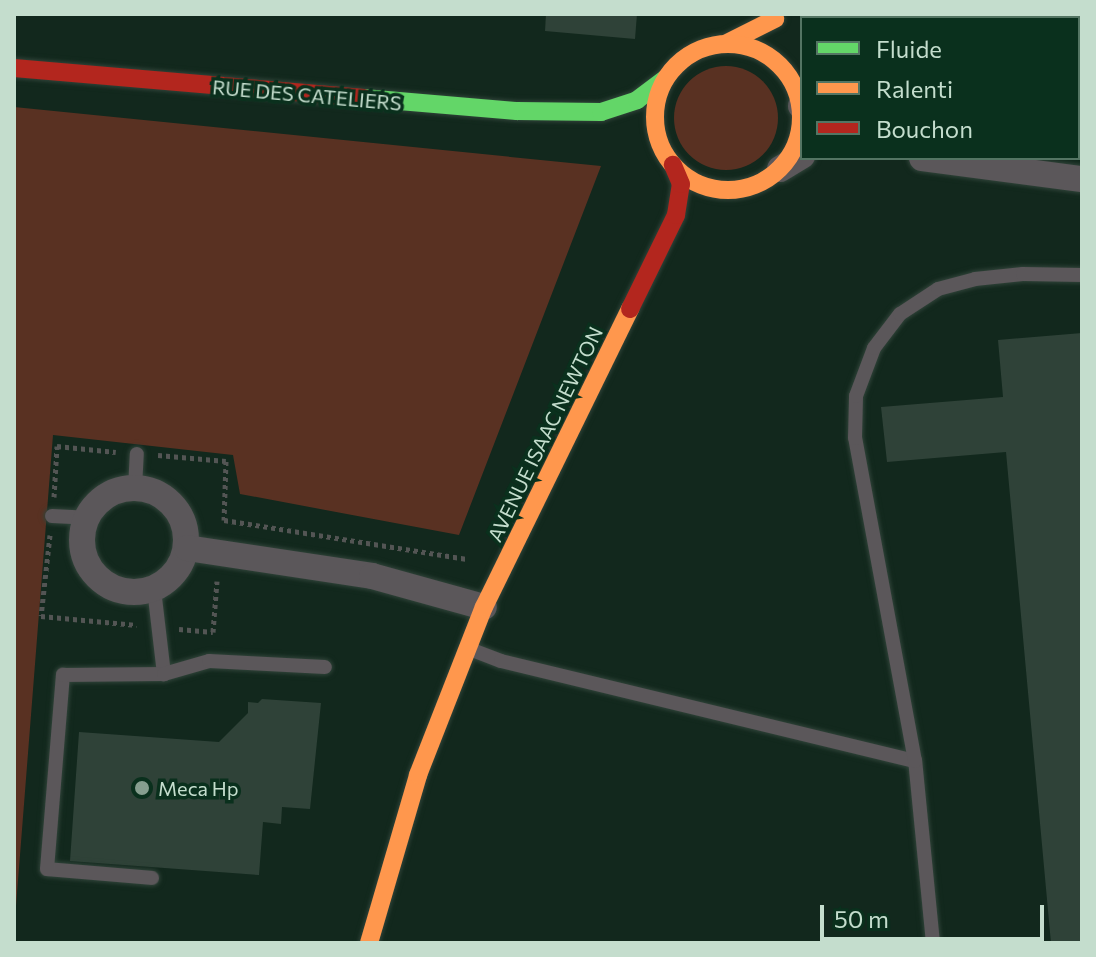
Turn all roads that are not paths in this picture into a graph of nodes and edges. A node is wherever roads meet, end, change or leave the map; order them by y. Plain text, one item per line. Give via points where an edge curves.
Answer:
1 (777, 16) edge
2 (727, 43) junction
3 (776, 61) junction
4 (14, 68) edge
5 (665, 79) junction
6 (800, 99) edge
7 (601, 112) junction
8 (800, 123) edge
9 (659, 142) junction
10 (937, 160) edge
11 (791, 163) edge
12 (673, 165) junction
13 (1082, 179) edge
14 (719, 190) junction
15 (665, 241) junction
16 (1082, 275) edge
17 (137, 454) road end
18 (135, 488) junction
19 (52, 516) road end
20 (87, 518) junction
21 (187, 548) junction
22 (154, 589) junction
23 (484, 607) junction
24 (467, 648) junction
25 (325, 667) dead end
26 (164, 674) junction
27 (915, 761) junction
28 (152, 878) dead end
29 (369, 943) edge
30 (933, 943) edge

1 - 2 street
1 - 3 street
2 - 3 street via 753,48
2 - 5 street via 691,53
3 - 6 street
4 - 7 street, RUE DES CATELIERS via 426,105
5 - 7 street, RUE DES CATELIERS via 637,100
5 - 9 street via 655,110
7 - 9 street, RUE DES CATELIERS via 651,130
8 - 11 street
9 - 12 street
10 - 13 street
11 - 14 street via 742,190
12 - 14 street via 686,177
12 - 15 street, AVENUE ISAAC NEWTON via 681,184
14 - 15 street, AVENUE ISAAC NEWTON
15 - 23 street, AVENUE ISAAC NEWTON
16 - 27 lane via 1023,274 938,289 900,314 874,348 856,396 855,438
17 - 18 lane
18 - 20 street via 107,496
18 - 21 street via 150,490 175,507 183,519
19 - 20 lane
20 - 22 street via 82,545 91,571 126,592
21 - 22 street via 176,573
21 - 23 street via 372,576
22 - 26 lane
23 - 24 street, AVENUE ISAAC NEWTON
24 - 27 lane via 501,661
24 - 29 street, AVENUE ISAAC NEWTON via 403,819
25 - 26 lane via 209,661
26 - 28 lane via 63,675 47,869
27 - 30 lane

